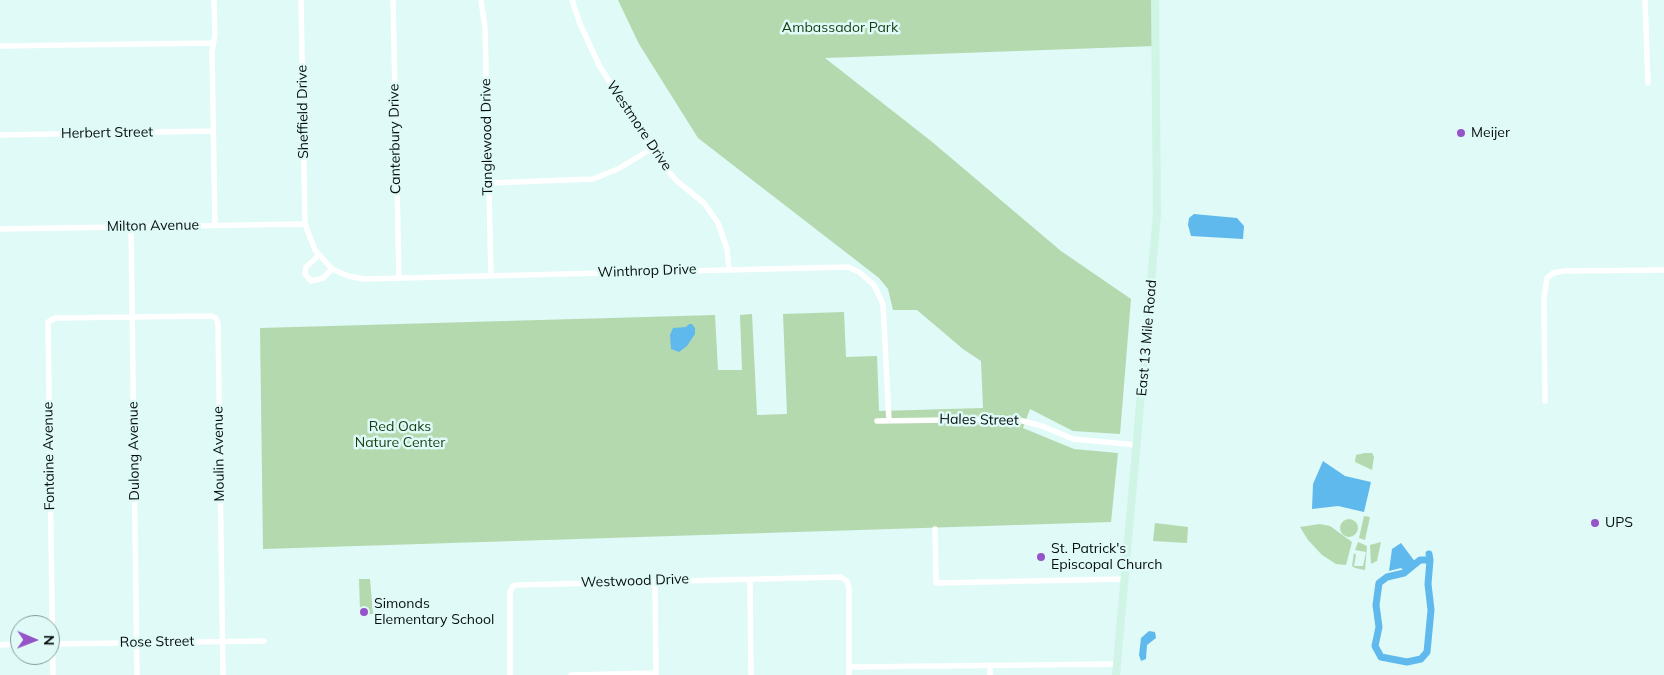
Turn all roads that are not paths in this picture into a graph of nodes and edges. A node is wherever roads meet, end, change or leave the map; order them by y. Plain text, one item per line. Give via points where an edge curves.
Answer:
1 (214, 0) edge
2 (301, 0) edge
3 (393, 0) edge
4 (481, 0) edge
5 (572, 0) edge
6 (1155, 0) edge
7 (1645, 0) edge
8 (213, 43) junction
9 (0, 46) edge
10 (1648, 84) dead end
11 (213, 131) junction
12 (0, 136) edge
13 (651, 148) junction
14 (488, 183) junction
15 (305, 224) junction
16 (215, 225) junction
17 (130, 227) junction
18 (0, 229) edge
19 (318, 256) junction
20 (332, 269) junction
21 (729, 269) junction
22 (1664, 270) edge
23 (491, 275) junction
24 (399, 277) junction
25 (132, 317) junction
26 (1545, 402) dead end
27 (877, 421) dead end
28 (889, 421) junction
29 (1137, 445) junction
30 (934, 529) dead end
31 (750, 578) junction
32 (1124, 579) junction
33 (655, 581) junction
34 (51, 615) edge
35 (222, 641) junction
36 (264, 641) dead end
37 (136, 643) junction
38 (60, 644) edge
39 (1116, 664) junction
40 (990, 665) junction
41 (849, 667) junction
42 (656, 674) edge
43 (137, 675) edge
44 (222, 675) edge
45 (510, 675) edge
46 (571, 675) edge
47 (751, 675) edge
48 (850, 675) edge
49 (990, 675) edge
50 (1116, 675) edge

1 - 8 street
2 - 15 street, Sheffield Drive
3 - 24 street, Canterbury Drive
4 - 14 street, Tanglewood Drive via 486,28
5 - 13 street, Westmore Drive via 599,65
6 - 29 main road, East 13 Mile Road via 1158,199
7 - 10 street
8 - 9 street
8 - 11 street
11 - 12 street, Herbert Street
11 - 16 street
13 - 14 street via 618,169 593,179
13 - 21 street, Westmore Drive via 668,172 704,203 714,217 725,239
14 - 23 street, Tanglewood Drive
15 - 16 street, Milton Avenue
15 - 19 street, Winthrop Drive
16 - 17 street, Milton Avenue
17 - 18 street, Milton Avenue
17 - 25 street, Dulong Avenue
19 - 20 street, Winthrop Drive
19 - 20 street via 306,267 305,274 311,281 322,278
20 - 24 street, Winthrop Drive via 355,278
21 - 23 street, Winthrop Drive
21 - 28 street, Winthrop Drive via 848,267 874,286 883,304
22 - 26 street via 1564,271 1548,276 1544,285
23 - 24 street, Winthrop Drive
25 - 34 street, Fontaine Avenue via 55,318 48,322
25 - 35 street, Moulin Avenue via 211,316 217,320
25 - 37 street, Dulong Avenue
27 - 28 street, Hales Street
28 - 29 street, Hales Street via 1015,419 1073,439
29 - 32 main road, East 13 Mile Road
30 - 32 street via 936,583
31 - 33 street, Westwood Drive
31 - 41 street, Westwood Drive via 841,577 847,581
31 - 47 street
32 - 39 main road, East 13 Mile Road
33 - 42 street
33 - 45 street, Westwood Drive via 513,586 510,592
35 - 36 street, Rose Street
35 - 37 street, Rose Street
35 - 44 street, Moulin Avenue
37 - 38 street, Rose Street
37 - 43 street, Dulong Avenue
39 - 40 street
39 - 50 main road, East 13 Mile Road
40 - 41 street
40 - 49 street
41 - 48 street
42 - 46 street

